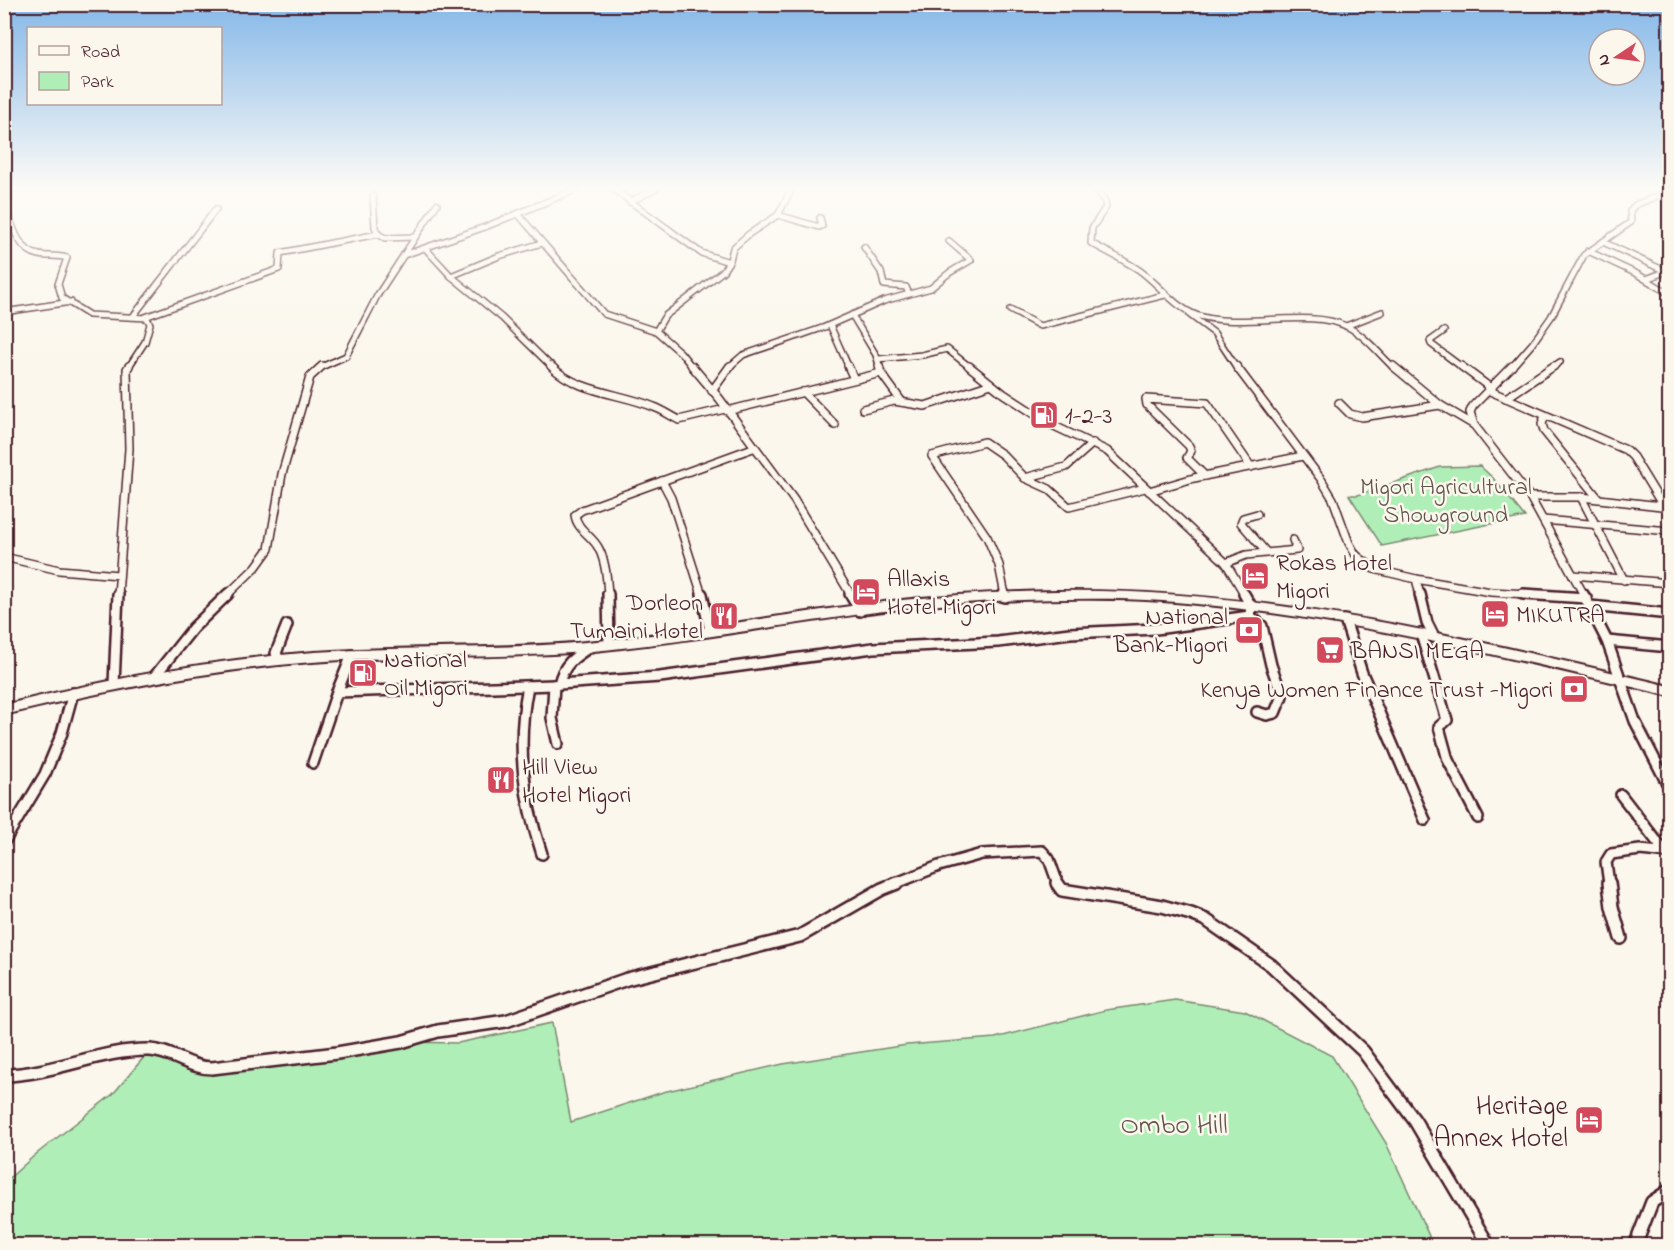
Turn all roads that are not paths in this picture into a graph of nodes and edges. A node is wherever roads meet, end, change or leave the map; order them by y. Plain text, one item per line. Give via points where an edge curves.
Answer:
1 (23, 246) edge
2 (187, 246) edge
3 (314, 246) edge
4 (409, 246) edge
5 (433, 246) edge
6 (531, 246) edge
7 (545, 246) edge
8 (692, 246) edge
9 (735, 246) edge
10 (955, 246) edge
11 (1097, 246) edge
12 (1596, 246) edge
13 (1612, 246) edge
14 (864, 247) dead end
15 (426, 249) junction
16 (1588, 251) junction
17 (404, 255) junction
18 (729, 262) junction
19 (451, 276) junction
20 (1646, 279) junction
21 (909, 294) junction
22 (1670, 294) edge
23 (1165, 295) junction
24 (71, 302) junction
25 (1010, 309) dead end
26 (1186, 311) junction
27 (4, 312) edge
28 (1382, 312) dead end
29 (134, 315) junction
30 (852, 315) junction
31 (146, 317) junction
32 (830, 325) junction
33 (1346, 326) junction
34 (656, 331) junction
35 (1444, 331) dead end
36 (878, 358) junction
37 (1560, 362) dead end
38 (882, 373) junction
39 (854, 379) junction
40 (991, 384) junction
41 (1491, 390) junction
42 (712, 391) junction
43 (803, 392) junction
44 (1506, 398) junction
45 (902, 402) junction
46 (1339, 403) dead end
47 (1440, 405) junction
48 (863, 409) dead end
49 (726, 410) junction
50 (1545, 416) junction
51 (835, 425) dead end
52 (1474, 425) junction
53 (1093, 443) junction
54 (753, 448) junction
55 (1303, 456) junction
56 (1251, 467) junction
57 (1205, 476) junction
58 (1024, 478) junction
59 (662, 482) junction
60 (1147, 489) junction
61 (1530, 497) junction
62 (1581, 497) junction
63 (1598, 498) junction
64 (1666, 507) edge
65 (1257, 514) dead end
66 (1544, 520) junction
67 (1595, 525) junction
68 (1670, 531) edge
69 (1293, 540) dead end
70 (1266, 552) junction
71 (4, 557) edge
72 (1226, 563) junction
73 (119, 575) junction
74 (1573, 575) junction
75 (1416, 579) junction
76 (1624, 580) junction
77 (1670, 583) edge
78 (1005, 597) junction
79 (1588, 602) junction
80 (860, 610) junction
81 (1250, 611) junction
82 (1670, 614) edge
83 (1346, 620) junction
84 (287, 625) dead end
85 (710, 631) junction
86 (1421, 634) junction
87 (1434, 638) junction
88 (1607, 641) junction
89 (609, 644) junction
90 (590, 646) junction
91 (1670, 647) edge
92 (352, 656) junction
93 (279, 660) junction
94 (154, 677) junction
95 (1621, 680) junction
96 (114, 684) junction
97 (556, 684) junction
98 (528, 686) junction
99 (1670, 691) edge
100 (337, 692) junction
101 (73, 693) junction
102 (4, 710) edge
103 (1257, 712) dead end
104 (558, 744) dead end
105 (313, 763) dead end
106 (1670, 789) edge
107 (1621, 795) dead end
108 (1478, 818) dead end
109 (1425, 820) dead end
110 (4, 842) edge
111 (1667, 852) edge
112 (542, 854) dead end
113 (1621, 939) dead end
114 (4, 1075) edge
115 (1670, 1190) edge
116 (1489, 1245) edge
117 (1635, 1245) edge

1 - 24 street via 30,252 67,258 59,279 59,293
2 - 29 street
3 - 31 street via 280,253 279,268
4 - 17 street
5 - 15 street
6 - 19 street
7 - 34 street via 604,314
8 - 18 street
9 - 18 street
10 - 21 street via 970,262 931,288
11 - 23 street via 1130,264
12 - 16 street
13 - 20 street via 1663,270
14 - 21 street via 881,272 884,285 906,287
15 - 17 street
15 - 19 street
16 - 20 street
16 - 41 street via 1537,337
17 - 94 street via 346,356 318,368 310,376 282,474 266,554 181,641
18 - 34 street via 720,274 665,316
19 - 49 street via 502,318 558,374 572,382 655,407 679,420
20 - 22 street
21 - 30 street
23 - 25 street via 1040,326
23 - 26 street
24 - 27 street
24 - 29 street via 92,315
26 - 33 street via 1232,319 1321,321
26 - 55 street via 1214,333
28 - 33 street
29 - 31 street
30 - 32 street
30 - 36 street
31 - 73 street via 150,324 148,334 126,369 129,448
32 - 39 street
32 - 42 street via 743,355
33 - 47 street
34 - 42 street via 681,353
35 - 41 street via 1431,344
36 - 38 street
36 - 40 street via 947,349
37 - 44 street
38 - 39 street
38 - 45 street
39 - 43 street
40 - 45 street via 925,406
40 - 53 street via 1050,424
41 - 44 street
41 - 52 street via 1470,408
42 - 49 street
43 - 49 street
43 - 51 street
44 - 50 street
45 - 48 street
46 - 47 street via 1350,414 1362,417
47 - 52 street
49 - 54 street
50 - 63 street via 1544,431
50 - 64 street via 1630,453
52 - 61 street
53 - 58 street via 1066,466
53 - 60 street via 1107,450
54 - 59 street
54 - 80 street via 794,500
55 - 56 street
55 - 75 street via 1326,487 1356,555 1374,568
56 - 57 street
56 - 57 street via 1207,403 1146,399 1147,405 1189,446 1187,458
57 - 60 street
58 - 60 street via 1049,489 1065,505 1074,507
58 - 78 street via 1003,455 984,442 932,457 987,537 999,565
59 - 85 street via 700,584
59 - 89 street via 582,510 574,517 600,551 609,604
60 - 72 street
61 - 62 street
61 - 66 street
62 - 63 street
62 - 67 street
63 - 64 street
65 - 70 street via 1243,518 1241,523
66 - 67 street
66 - 74 street
67 - 68 street
67 - 76 street
69 - 70 street via 1297,550
70 - 72 street
71 - 73 street via 59,570
72 - 81 street
73 - 96 street
74 - 76 street
74 - 79 street
75 - 79 street
75 - 87 street
76 - 77 street
78 - 80 highway
78 - 81 highway via 1130,596
79 - 82 street
79 - 88 street
80 - 85 highway
81 - 83 highway
81 - 97 street via 1156,629 873,648 660,677
81 - 103 street via 1262,626 1282,696 1275,713
83 - 86 highway
83 - 109 street via 1362,673
84 - 93 street via 276,653
85 - 89 highway
86 - 87 highway
86 - 108 street via 1447,720 1439,727 1441,740
87 - 95 highway
88 - 91 street
88 - 95 street
89 - 90 highway
90 - 92 highway
90 - 97 street via 567,662
92 - 93 highway
92 - 100 street
93 - 94 highway
94 - 96 highway
95 - 99 highway
95 - 106 street via 1635,721
96 - 101 highway
97 - 98 street
97 - 104 street via 552,718
98 - 100 street
98 - 112 street via 520,724 520,764 525,802
100 - 105 street
101 - 102 highway
101 - 110 street via 45,774
107 - 111 street
111 - 113 street via 1618,853 1607,857 1612,907
114 - 116 street via 26,1075 150,1050 202,1069 251,1064 378,1046 438,1031 506,1021 627,979 800,936 871,894 939,866 982,854 1042,851 1049,856 1055,881 1062,890 1154,904 1191,914 1206,920 1271,965 1368,1058 1415,1121
115 - 117 street via 1652,1202

